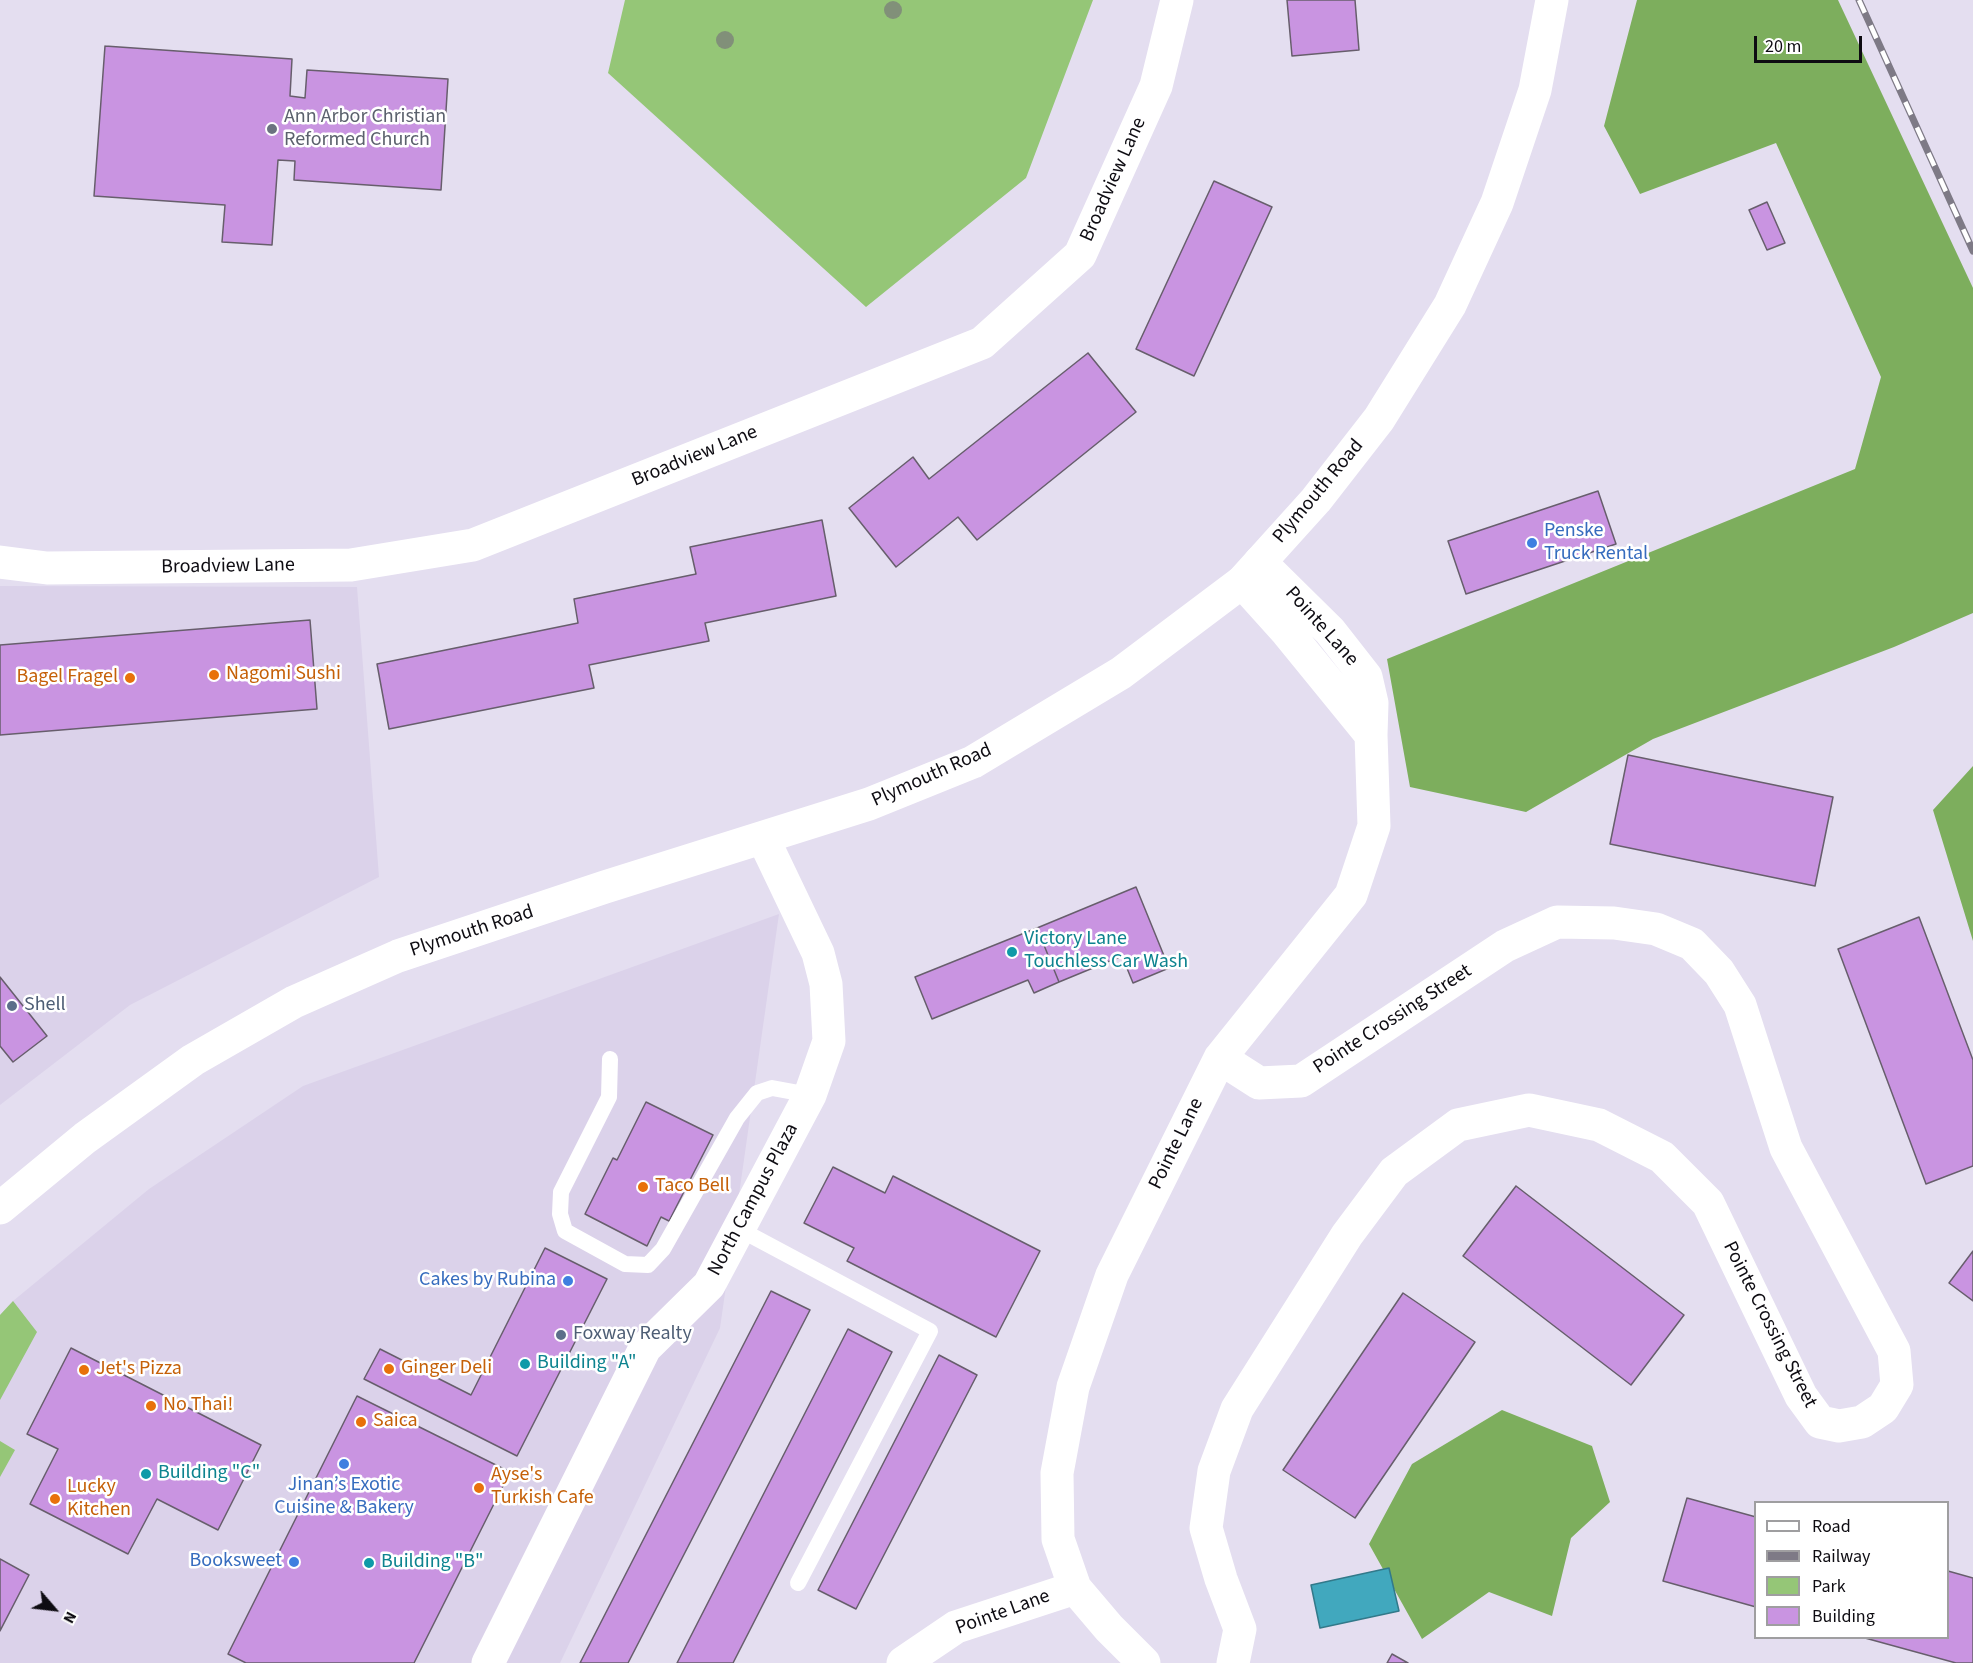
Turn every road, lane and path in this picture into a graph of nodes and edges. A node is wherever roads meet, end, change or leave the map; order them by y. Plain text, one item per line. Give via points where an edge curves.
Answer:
1 (1177, 0) edge
2 (1552, 0) edge
3 (0, 562) edge
4 (1251, 572) junction
5 (763, 838) junction
6 (1220, 1058) junction
7 (610, 1059) dead end
8 (810, 1095) junction
9 (0, 1208) edge
10 (739, 1229) junction
11 (798, 1583) dead end
12 (1075, 1588) junction
13 (488, 1663) edge
14 (903, 1663) edge
15 (1144, 1663) edge
16 (1233, 1663) edge

1 - 3 street, Broadview Lane via 1156,86 1080,255 982,343 473,545 351,565 47,568
2 - 4 street, Plymouth Road via 1532,101 1497,203 1450,305 1379,419 1316,500
4 - 5 street, Plymouth Road via 1121,673 973,762 869,804
4 - 6 street, Pointe Lane via 1330,631 1366,676 1372,703 1374,826 1351,895
5 - 8 street, North Campus Plaza via 818,953 826,984 829,1041
5 - 9 street, Plymouth Road via 398,956 294,1002 193,1060 85,1138
6 - 12 street, Pointe Lane via 1113,1275 1073,1387 1057,1473 1058,1539
6 - 16 street, Pointe Crossing Street via 1259,1083 1301,1081 1505,946 1557,922 1614,923 1656,929 1692,944 1719,972 1740,1005 1786,1148 1894,1351 1897,1385 1882,1408 1862,1422 1839,1426 1820,1422 1801,1396 1708,1203 1662,1157 1599,1125 1529,1110 1458,1125 1394,1172 1347,1235 1237,1408 1214,1471 1206,1528 1239,1629
7 - 8 lane via 609,1097 561,1192 560,1214 565,1231 625,1264 648,1265 663,1249 737,1118 757,1093 772,1088
8 - 10 street, North Campus Plaza
10 - 11 lane via 930,1331
10 - 13 street, North Campus Plaza via 709,1285 645,1348
12 - 14 street, Pointe Lane via 956,1627
12 - 15 street, Pointe Lane

